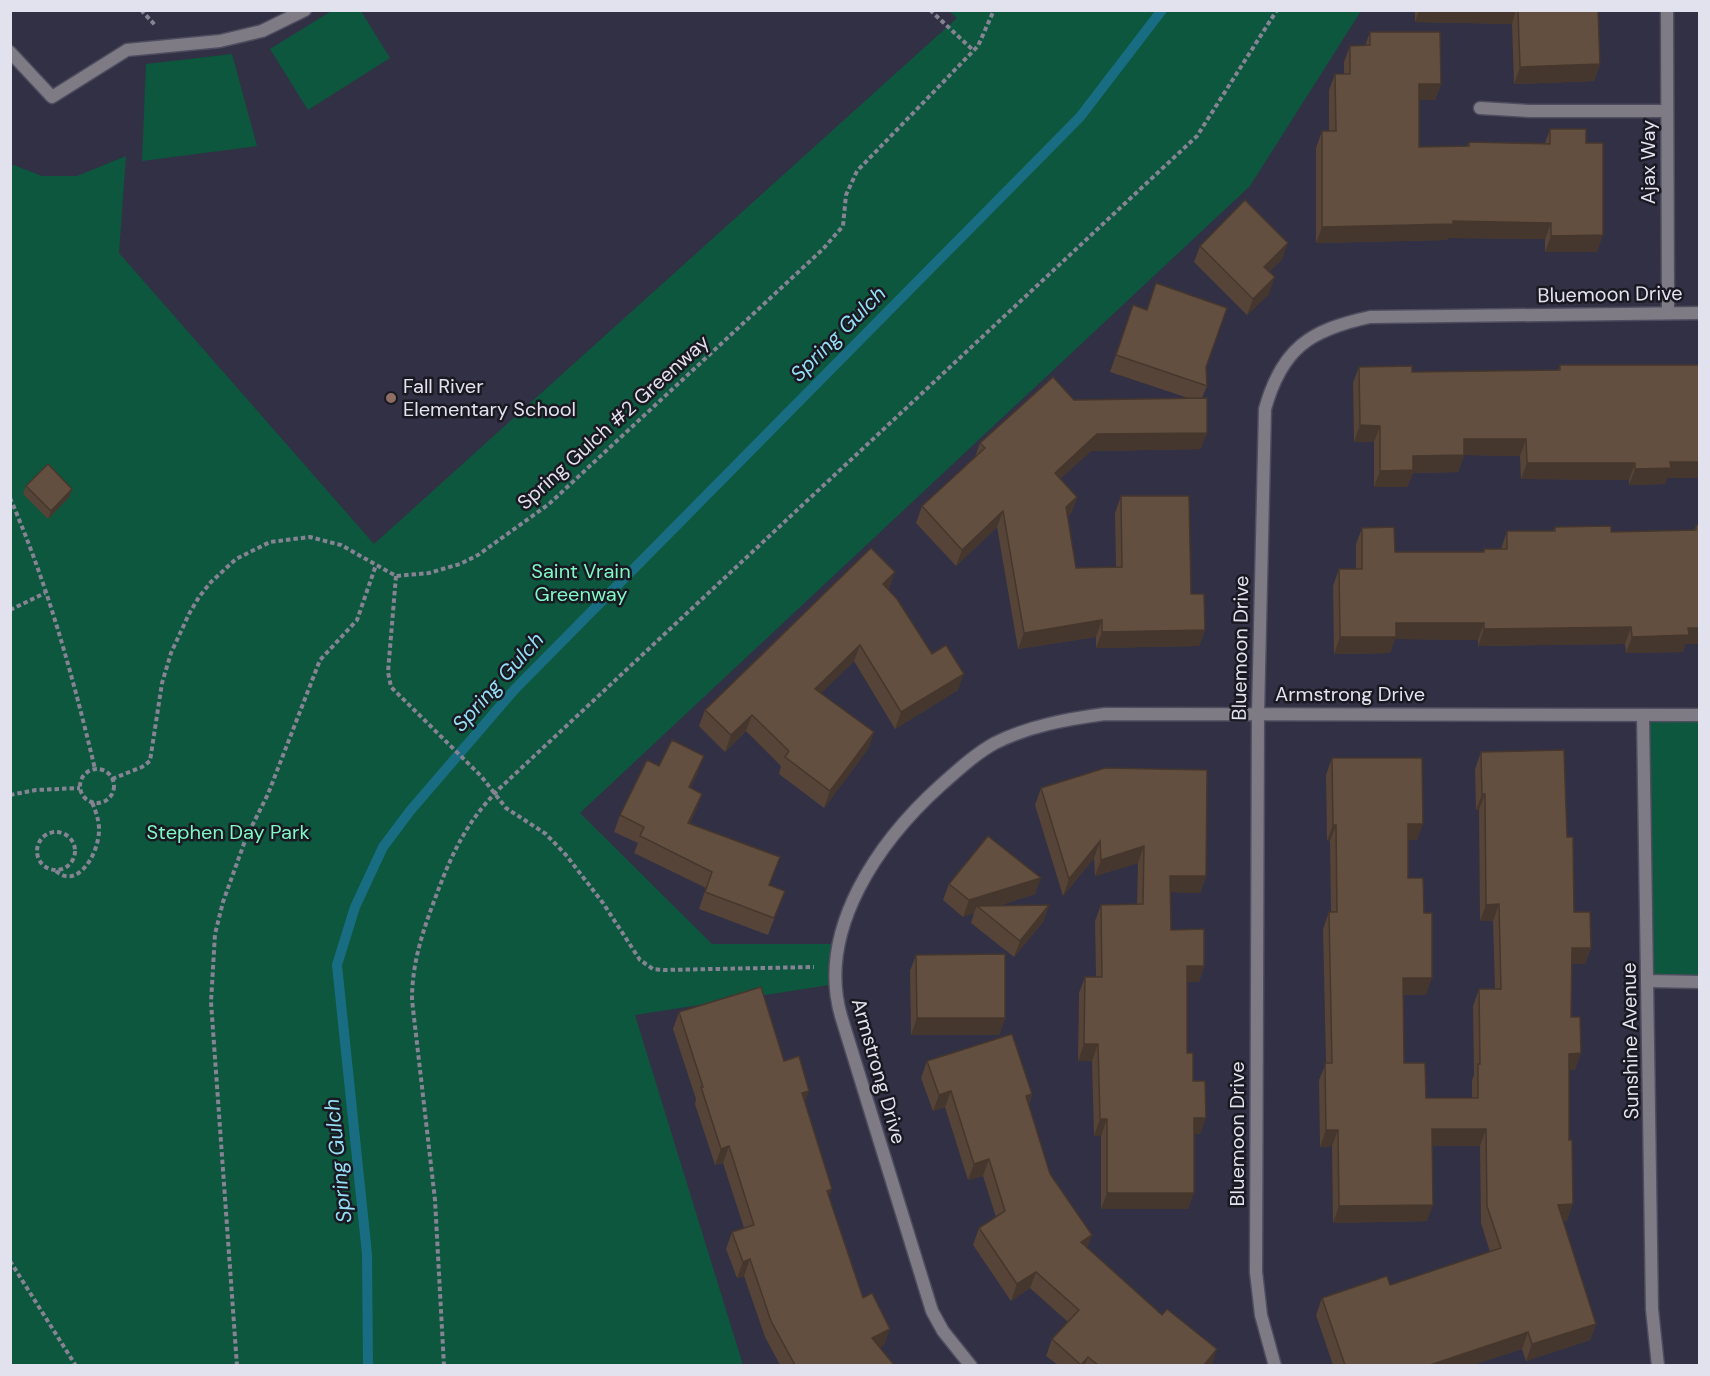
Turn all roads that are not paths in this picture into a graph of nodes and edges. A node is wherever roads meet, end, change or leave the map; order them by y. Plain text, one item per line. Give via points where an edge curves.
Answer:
1 (305, 10) edge
2 (1667, 10) edge
3 (10, 52) edge
4 (1480, 108) dead end
5 (1667, 111) junction
6 (1668, 313) junction
7 (1700, 313) edge
8 (1258, 714) junction
9 (1644, 715) junction
10 (1700, 715) edge
11 (1648, 981) junction
12 (1700, 982) edge
13 (971, 1365) edge
14 (1275, 1365) edge
15 (1658, 1365) edge

1 - 3 street via 262,31 220,41 127,50 52,97
2 - 5 street, Ajax Way
4 - 5 street
5 - 6 street, Ajax Way
6 - 7 street, Bluemoon Drive
6 - 8 street, Bluemoon Drive via 1370,317 1325,329 1301,346 1278,372 1265,410
8 - 9 street, Armstrong Drive
8 - 13 street, Armstrong Drive via 1105,714 1038,727 995,743 960,767 918,805 882,848 855,895 836,966 838,1005 932,1311
8 - 14 street, Bluemoon Drive via 1256,1272 1261,1315
9 - 10 street, Armstrong Drive
9 - 11 street, Sunshine Avenue
11 - 12 street
11 - 15 street, Sunshine Avenue via 1652,1310

